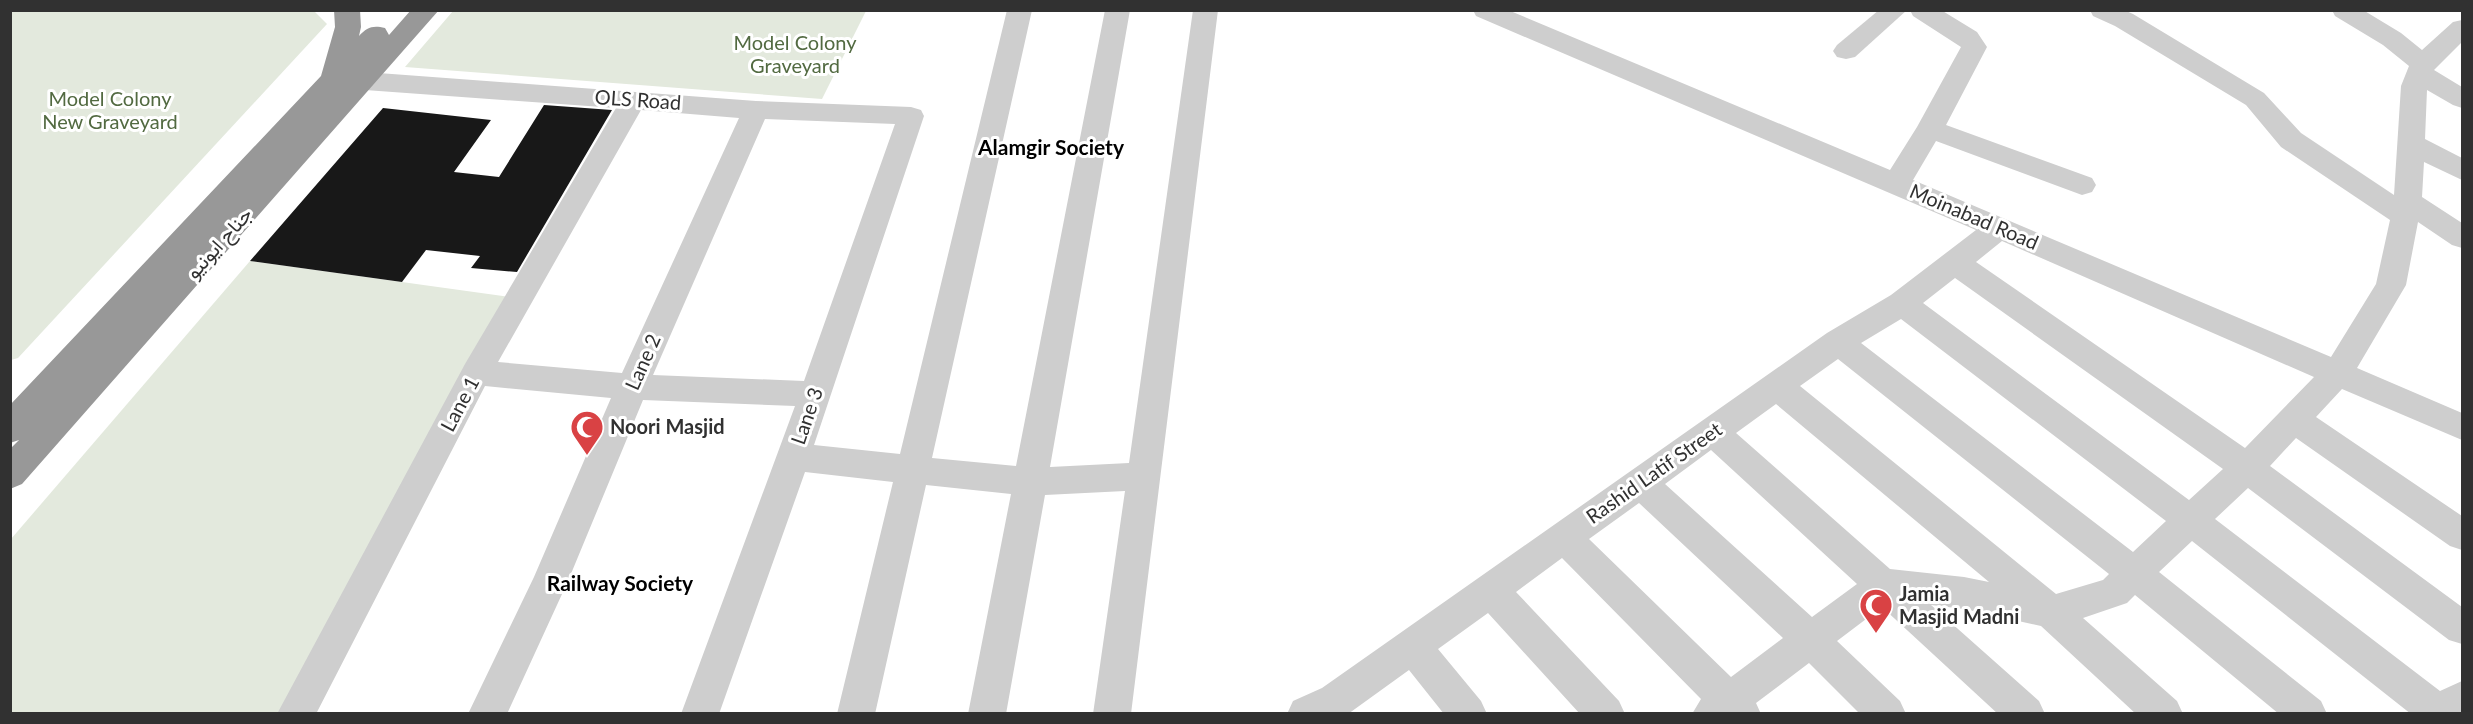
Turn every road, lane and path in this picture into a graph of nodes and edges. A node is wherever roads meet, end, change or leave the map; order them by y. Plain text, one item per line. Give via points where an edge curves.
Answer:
1 (347, 10) edge
2 (399, 10) edge
3 (426, 10) edge
4 (1020, 10) edge
5 (1118, 10) edge
6 (1206, 10) edge
7 (1485, 10) edge
8 (1894, 10) edge
9 (1922, 10) edge
10 (2154, 10) edge
11 (2344, 10) edge
12 (2113, 15) edge
13 (2458, 38) edge
14 (1846, 51) dead end
15 (2421, 68) junction
16 (365, 81) junction
17 (332, 83) junction
18 (2463, 99) edge
19 (634, 100) junction
20 (756, 110) junction
21 (911, 116) joint
22 (1930, 129) junction
23 (2411, 144) junction
24 (2463, 170) edge
25 (1896, 184) junction
26 (2082, 185) dead end
27 (2406, 208) junction
28 (1999, 228) junction
29 (2463, 237) edge
30 (1955, 262) junction
31 (1902, 303) junction
32 (1838, 342) junction
33 (2338, 372) junction
34 (476, 373) junction
35 (1777, 386) junction
36 (632, 387) junction
37 (815, 394) junction
38 (2294, 419) junction
39 (2463, 427) edge
40 (10, 429) edge
41 (1713, 432) junction
42 (793, 457) junction
43 (2247, 468) junction
44 (911, 469) junction
45 (10, 474) edge
46 (1144, 476) junction
47 (1031, 482) junction
48 (1639, 483) junction
49 (2190, 520) junction
50 (2463, 535) edge
51 (1564, 537) junction
52 (2134, 573) junction
53 (1884, 584) junction
54 (1490, 590) junction
55 (2051, 612) junction
56 (2463, 628) edge
57 (1811, 640) junction
58 (1412, 645) junction
59 (2444, 708) edge
60 (1329, 709) edge
61 (1727, 709) edge
62 (296, 714) edge
63 (487, 714) edge
64 (700, 714) edge
65 (856, 714) edge
66 (987, 714) edge
67 (1112, 714) edge
68 (1468, 714) edge
69 (1606, 714) edge
70 (1887, 714) edge
71 (2025, 714) edge
72 (2164, 714) edge
73 (2308, 714) edge

1 - 17 highway via 348,27
2 - 17 highway, جناح ایونیو
3 - 16 highway, جناح ایونیو
4 - 44 street
5 - 47 street
6 - 46 street
7 - 25 street, Moinabad Road
8 - 14 street
9 - 22 street via 1968,39 1974,47
10 - 12 street
11 - 15 street via 2392,39
12 - 27 street via 2255,99 2291,140
13 - 15 street
15 - 18 street
15 - 23 street via 2414,86
16 - 19 street, OLS Road
16 - 45 highway, جناح ایونیو
17 - 40 highway, جناح ایونیو
19 - 20 street, OLS Road
19 - 34 street, Lane 1
20 - 21 street, OLS Road
20 - 36 street, Lane 2
21 - 37 street, Lane 3
22 - 25 street
22 - 26 street
23 - 24 street
23 - 27 street
25 - 28 street, Moinabad Road
27 - 29 street
27 - 33 street via 2391,285
28 - 30 street, Rashid Latif Street
28 - 33 street, Moinabad Road
30 - 31 street, Rashid Latif Street
30 - 43 street
31 - 32 street, Rashid Latif Street
31 - 49 street
32 - 35 street, Rashid Latif Street
32 - 52 street
33 - 38 street
33 - 39 street, Moinabad Road
34 - 36 street
34 - 62 street, Lane 1
35 - 41 street, Rashid Latif Street
35 - 55 street
36 - 37 street
36 - 63 street, Lane 2 via 550,581
37 - 42 street, Lane 3
38 - 43 street
38 - 50 street
41 - 48 street, Rashid Latif Street
41 - 53 street
42 - 44 street
42 - 64 street, Lane 3
43 - 49 street
43 - 56 street
44 - 47 street
44 - 65 street
46 - 47 street
46 - 67 street
47 - 66 street
48 - 51 street, Rashid Latif Street
48 - 57 street
49 - 52 street
49 - 59 street
51 - 54 street, Rashid Latif Street
51 - 61 street
52 - 55 street via 2114,592
52 - 73 street
53 - 55 street via 1964,593
53 - 57 street
53 - 71 street
54 - 58 street, Rashid Latif Street
54 - 69 street
55 - 72 street
57 - 61 street
57 - 70 street
58 - 60 street, Rashid Latif Street
58 - 68 street

